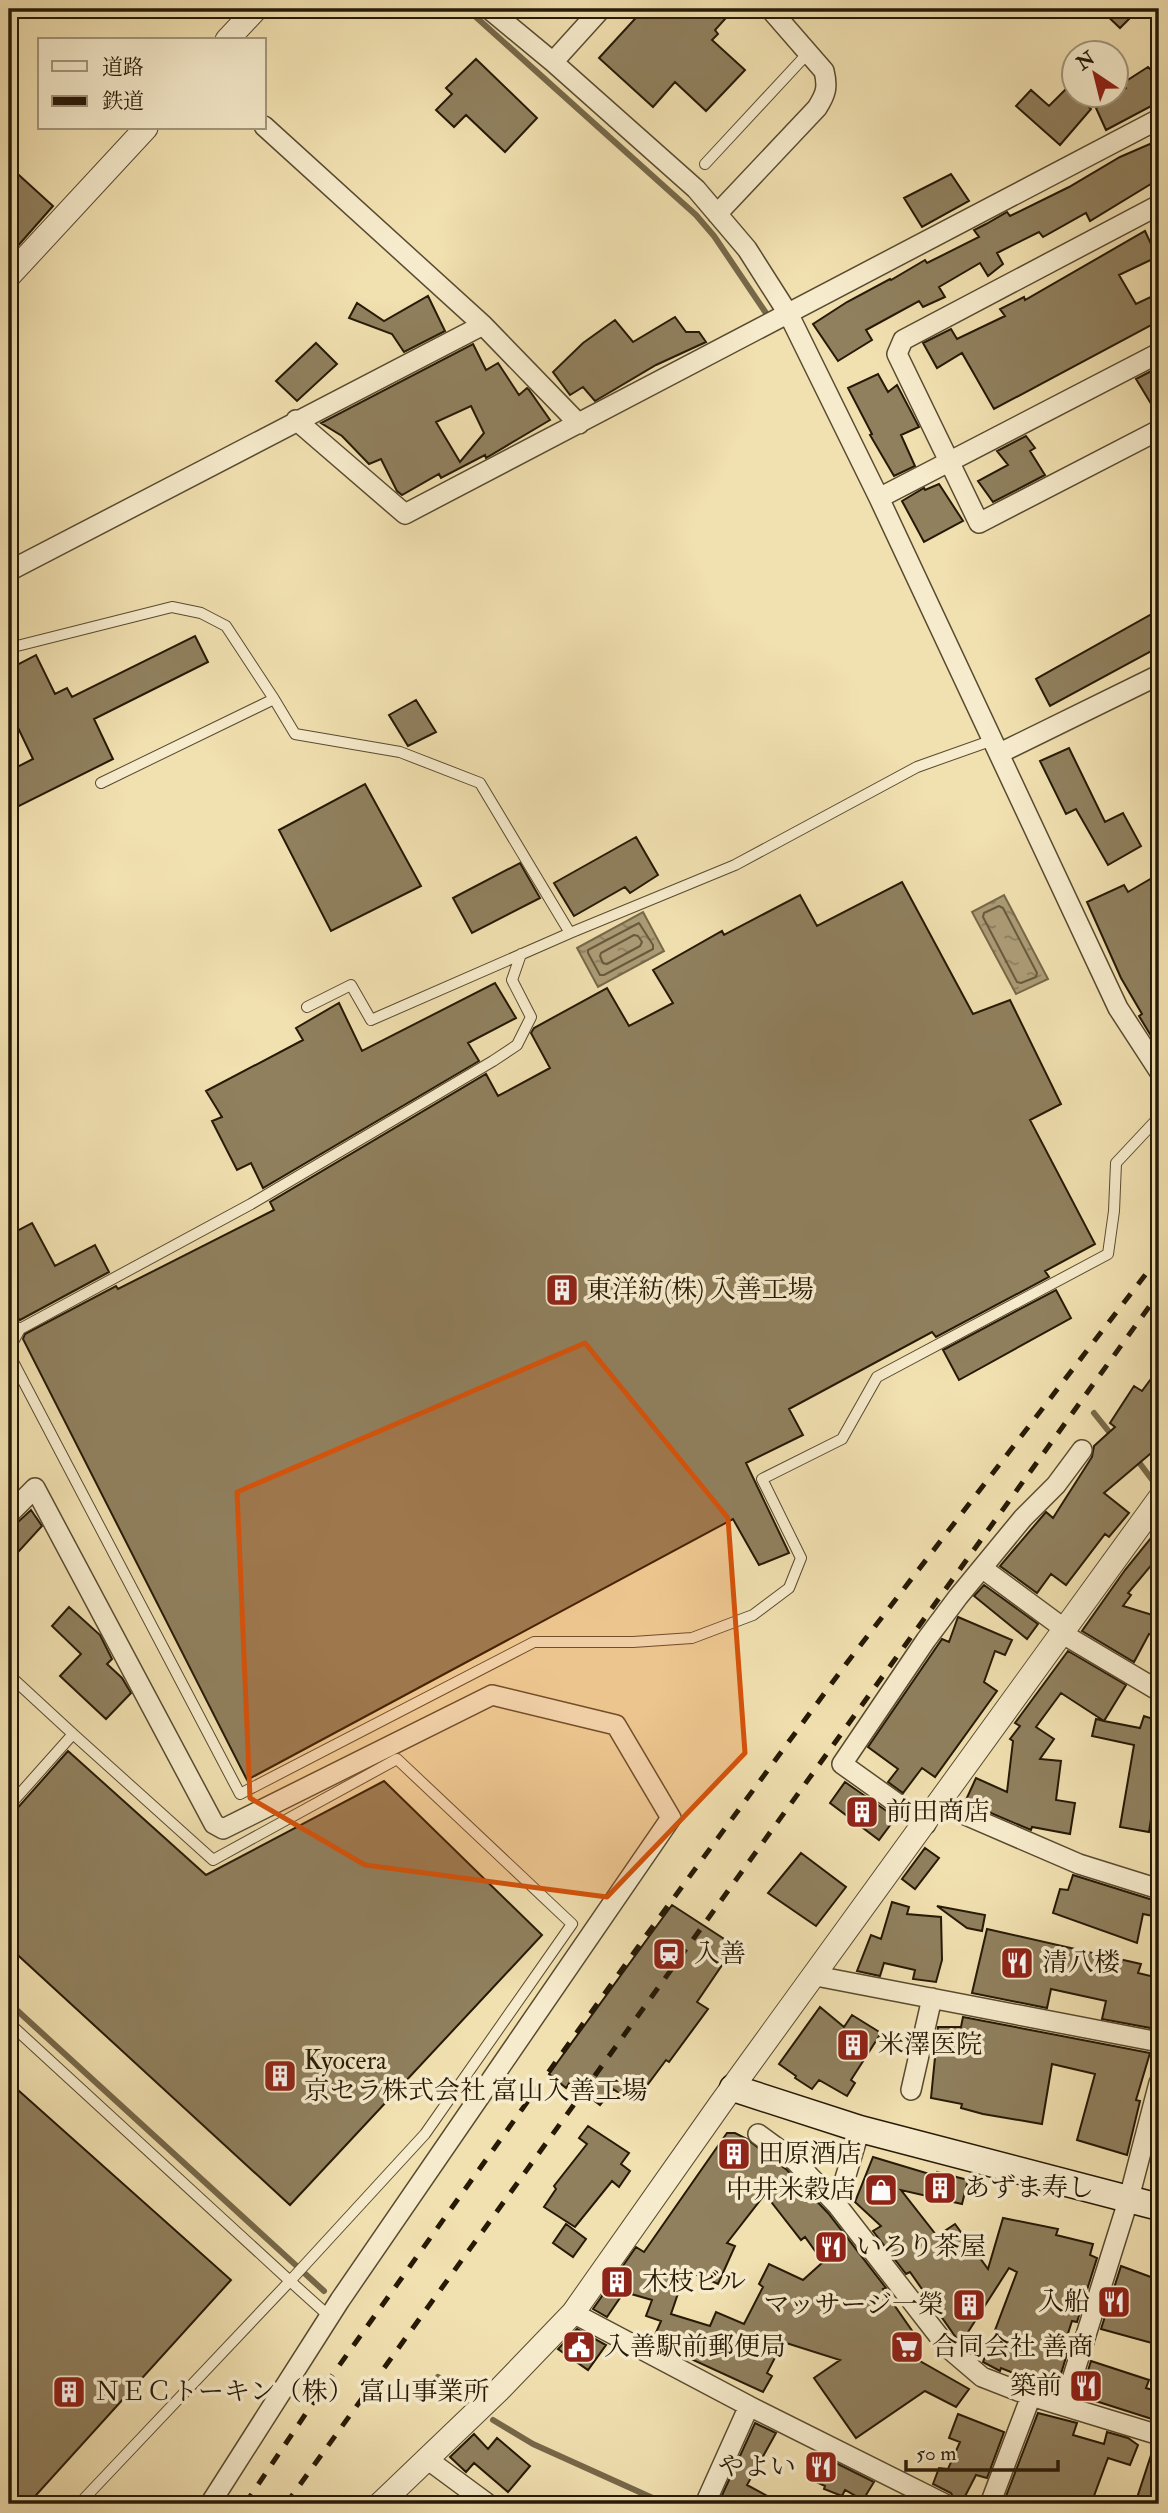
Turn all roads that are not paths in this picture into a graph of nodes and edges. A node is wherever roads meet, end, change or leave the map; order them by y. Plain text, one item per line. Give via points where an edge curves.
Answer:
1 (256, 9) edge
2 (489, 9) edge
3 (601, 9) edge
4 (770, 9) edge
5 (229, 38) edge
6 (808, 53) junction
7 (553, 62) junction
8 (1159, 119) edge
9 (266, 128) edge
10 (144, 130) edge
11 (705, 163) dead end
12 (1159, 205) edge
13 (717, 214) junction
14 (9, 276) edge
15 (789, 315) junction
16 (483, 325) junction
17 (1159, 353) edge
18 (296, 420) junction
19 (579, 424) junction
20 (1159, 430) edge
21 (948, 462) junction
22 (880, 498) junction
23 (9, 571) edge
24 (9, 648) edge
25 (1159, 675) edge
26 (274, 699) junction
27 (997, 747) junction
28 (102, 783) dead end
29 (570, 933) junction
30 (521, 954) junction
31 (307, 1007) dead end
32 (1159, 1071) edge
33 (1159, 1117) edge
34 (9, 1322) edge
35 (20, 1329) junction
36 (9, 1352) edge
37 (1082, 1450) dead end
38 (1159, 1499) edge
39 (9, 1514) edge
40 (982, 1568) junction
41 (1065, 1632) junction
42 (9, 1675) edge
43 (1159, 1691) edge
44 (73, 1734) junction
45 (940, 1804) junction
46 (9, 1806) edge
47 (926, 1824) junction
48 (1159, 1889) edge
49 (816, 1976) junction
50 (932, 1998) junction
51 (9, 2023) edge
52 (1159, 2042) edge
53 (1159, 2082) edge
54 (733, 2088) junction
55 (911, 2090) dead end
56 (860, 2129) junction
57 (758, 2134) dead end
58 (1129, 2199) junction
59 (837, 2204) junction
60 (1159, 2207) edge
61 (290, 2281) junction
62 (573, 2313) junction
63 (330, 2317) junction
64 (1031, 2396) junction
65 (1064, 2405) junction
66 (749, 2406) junction
67 (1159, 2435) edge
68 (427, 2459) junction
69 (79, 2504) edge
70 (210, 2504) edge
71 (380, 2504) edge
72 (488, 2504) edge
73 (705, 2504) edge
74 (944, 2504) edge
75 (990, 2504) edge

1 - 5 street
2 - 7 street
3 - 7 street
4 - 6 street
6 - 11 lane
6 - 13 street via 824,71 825,95
7 - 13 street via 696,189
8 - 15 street
9 - 16 street
10 - 14 street
12 - 21 street via 902,340 897,354
13 - 15 street via 747,249
15 - 19 street
15 - 22 street
16 - 18 street
16 - 19 street
17 - 21 street
18 - 19 street via 405,514
18 - 23 street
20 - 21 street via 979,523
21 - 22 street
22 - 27 street
24 - 26 lane via 172,607 201,613 226,626
25 - 27 street
26 - 28 lane
26 - 29 lane via 295,734 400,752 480,783
27 - 29 lane via 916,767 735,865
27 - 32 street via 1118,1008
29 - 30 lane
30 - 31 lane via 371,1020 351,985
30 - 35 lane via 512,979 531,1017 517,1045 251,1204
33 - 36 lane via 1116,1163 1108,1254 877,1377 842,1439 762,1479 801,1558 789,1588 753,1615 692,1638 534,1643 240,1794
34 - 35 lane
35 - 36 lane
37 - 40 street
38 - 41 street
39 - 63 street via 35,1488 214,1824 223,1829 492,1695 616,1725 671,1818
40 - 41 street
40 - 47 street via 926,1640 842,1764
41 - 43 street
41 - 45 street
42 - 44 lane
44 - 46 lane
44 - 61 lane via 212,1860 397,1759 572,1924 425,2134
45 - 47 street
45 - 48 street via 1079,1864
47 - 49 street
49 - 50 street
49 - 54 street
50 - 52 street
50 - 55 street
51 - 61 lane
53 - 58 street
54 - 56 main road
54 - 62 street
56 - 58 main road
56 - 59 street
57 - 59 street via 795,2161
58 - 60 main road
58 - 65 street
59 - 64 street via 948,2348 982,2377
61 - 63 lane
61 - 69 lane
62 - 66 street
62 - 68 street
63 - 70 street
64 - 65 street
64 - 75 street
65 - 67 street
66 - 73 street
66 - 74 street
68 - 71 street
68 - 72 street

